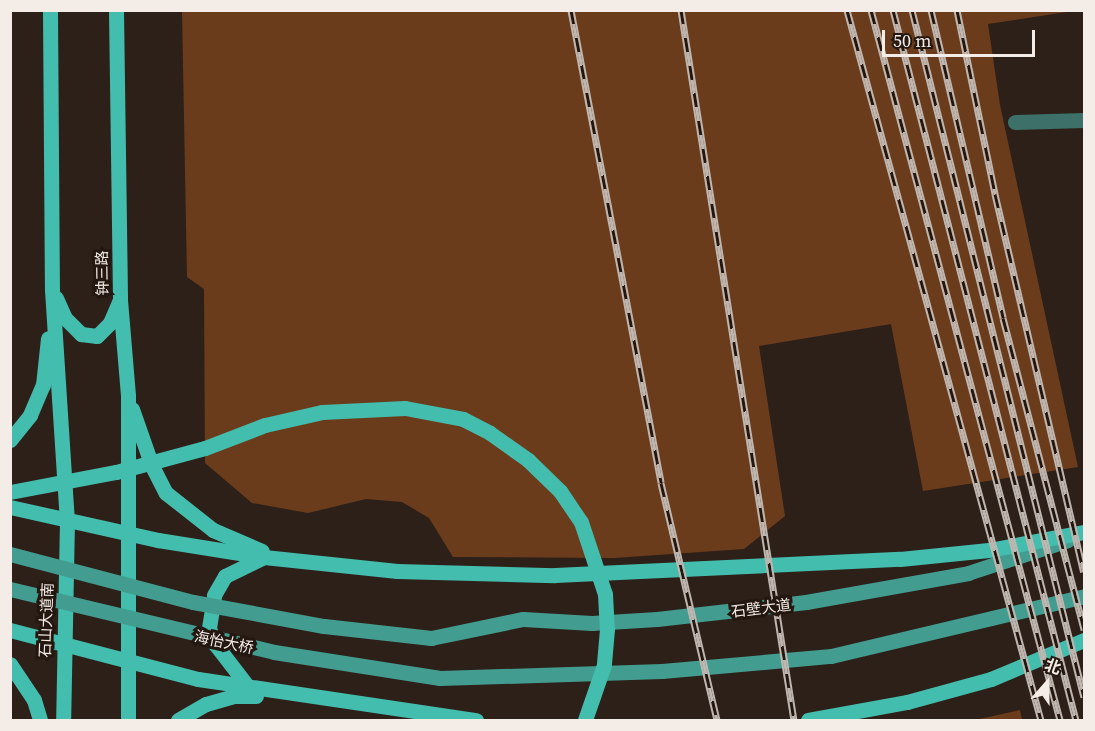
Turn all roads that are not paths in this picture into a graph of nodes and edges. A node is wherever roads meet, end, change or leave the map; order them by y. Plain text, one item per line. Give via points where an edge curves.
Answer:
1 (50, 10) edge
2 (116, 10) edge
3 (1084, 120) edge
4 (1015, 122) dead end
5 (52, 290) junction
6 (120, 300) junction
7 (128, 396) junction
8 (10, 441) edge
9 (10, 492) edge
10 (10, 507) edge
11 (67, 520) junction
12 (1084, 533) edge
13 (128, 534) junction
14 (10, 554) edge
15 (264, 557) junction
16 (281, 559) junction
17 (10, 589) edge
18 (1084, 596) edge
19 (10, 630) edge
20 (1084, 640) edge
21 (62, 643) junction
22 (128, 662) junction
23 (10, 664) edge
24 (249, 688) junction
25 (304, 696) junction
26 (40, 720) edge
27 (63, 720) edge
28 (128, 720) edge
29 (178, 720) edge
30 (476, 720) edge
31 (585, 720) edge
32 (808, 720) edge

1 - 5 main road
2 - 6 main road, 钟三路
3 - 4 street
5 - 6 main road via 65,318 81,334 97,336 110,323
5 - 8 main road via 44,385 30,415
5 - 11 main road
6 - 7 main road, 钟三路
7 - 13 main road, 钟三路
7 - 16 main road via 152,466 166,493 213,530
9 - 31 main road, bridge via 116,472 205,448 265,425 322,412 405,408 463,419 528,460 560,491 581,522 604,594 607,629 604,664
10 - 11 main road
11 - 13 main road
11 - 21 main road, 石山大道南
12 - 14 street, 石壁大道, bridge via 968,573 806,602 657,619 523,620 431,638 324,626 215,606
12 - 16 main road via 948,555 630,573 397,571
13 - 15 main road
13 - 22 main road
15 - 16 main road
15 - 24 main road via 225,576 214,595 210,617 215,644
17 - 18 street, 海怡大桥, bridge via 274,652 440,678 662,671 831,656
19 - 21 main road
20 - 32 main road via 992,679 907,702
21 - 22 main road
21 - 27 main road, 石山大道南
22 - 24 main road
22 - 28 main road
23 - 26 main road via 34,700
24 - 25 main road
25 - 29 main road via 234,696 206,704
25 - 30 main road

